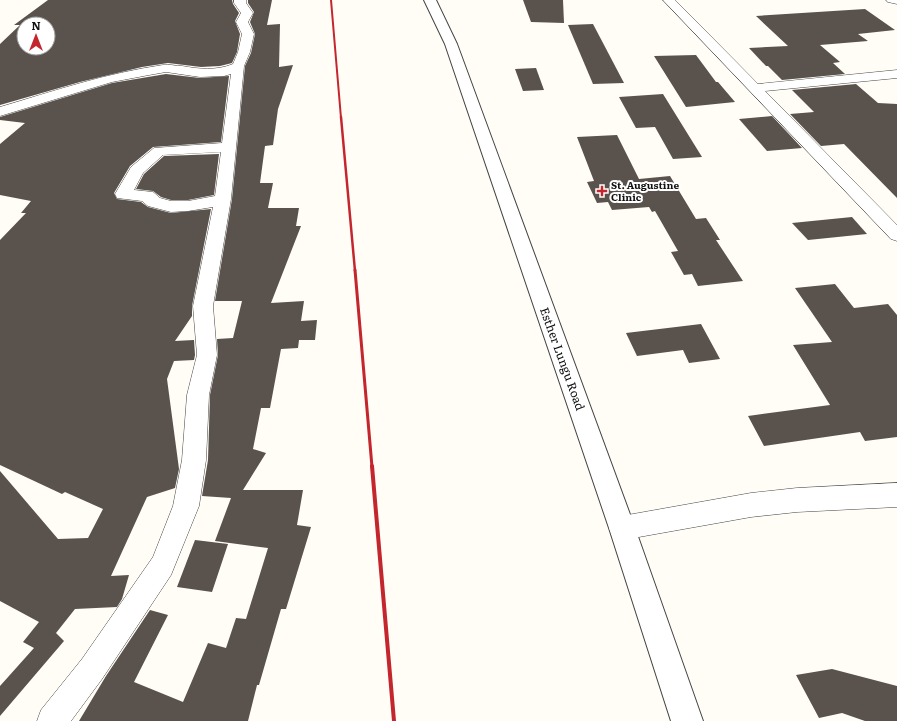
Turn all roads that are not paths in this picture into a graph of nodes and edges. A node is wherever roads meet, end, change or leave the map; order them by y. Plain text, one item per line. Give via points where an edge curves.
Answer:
1 (240, 0) edge
2 (430, 0) edge
3 (669, 0) edge
4 (892, 0) edge
5 (897, 1) edge
6 (238, 66) junction
7 (897, 74) edge
8 (756, 88) junction
9 (0, 112) edge
10 (230, 147) junction
11 (223, 199) junction
12 (897, 235) edge
13 (897, 495) edge
14 (622, 528) junction
15 (52, 721) edge
16 (687, 721) edge

1 - 6 street via 247,13 242,22 248,34
2 - 14 street, Esther Lungu Road via 451,44
3 - 8 street
4 - 5 street
6 - 9 street via 224,72 200,73 166,68 108,78
6 - 10 street
7 - 8 street
8 - 12 street
10 - 11 street
10 - 11 street via 159,151 137,170 123,194 147,196 153,202 172,207
11 - 15 street via 203,306 207,355 198,395 194,460 186,506 162,566 92,669
13 - 14 street via 751,505
14 - 16 street, Esther Lungu Road

